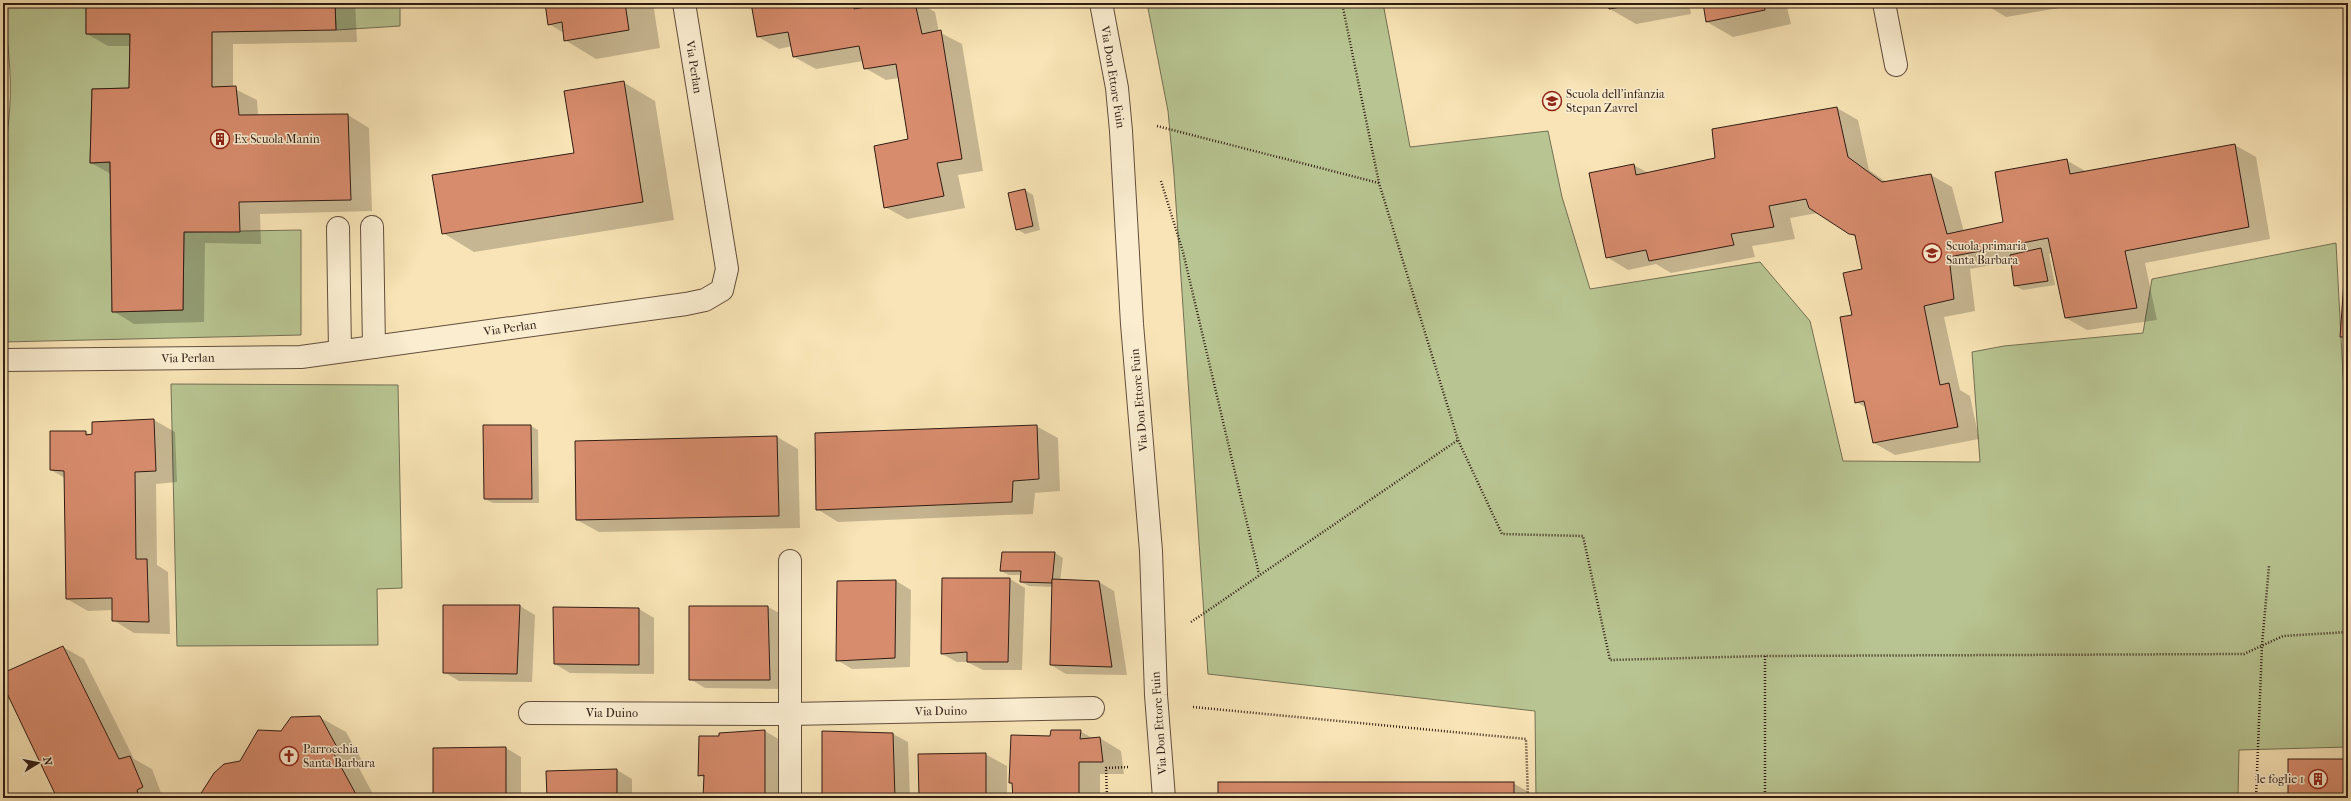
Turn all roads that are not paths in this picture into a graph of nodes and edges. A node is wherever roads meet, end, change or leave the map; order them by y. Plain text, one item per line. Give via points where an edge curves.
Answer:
1 (684, 3) edge
2 (1101, 3) edge
3 (1884, 3) edge
4 (1896, 65) dead end
5 (372, 227) dead end
6 (338, 228) dead end
7 (374, 347) junction
8 (340, 351) junction
9 (3, 360) edge
10 (790, 561) dead end
11 (1093, 708) dead end
12 (530, 713) dead end
13 (790, 714) junction
14 (790, 798) edge
15 (1164, 798) edge

1 - 7 street, Via Perlan via 727,269 722,290 705,300 686,304
2 - 15 street, Via Don Ettore Fuin via 1117,88 1121,131 1132,324 1151,551 1156,695
3 - 4 street
5 - 7 street
6 - 8 street
7 - 8 street, Via Perlan
8 - 9 street, Via Perlan via 301,357
10 - 13 street
11 - 13 street, Via Duino
12 - 13 street, Via Duino
13 - 14 street

